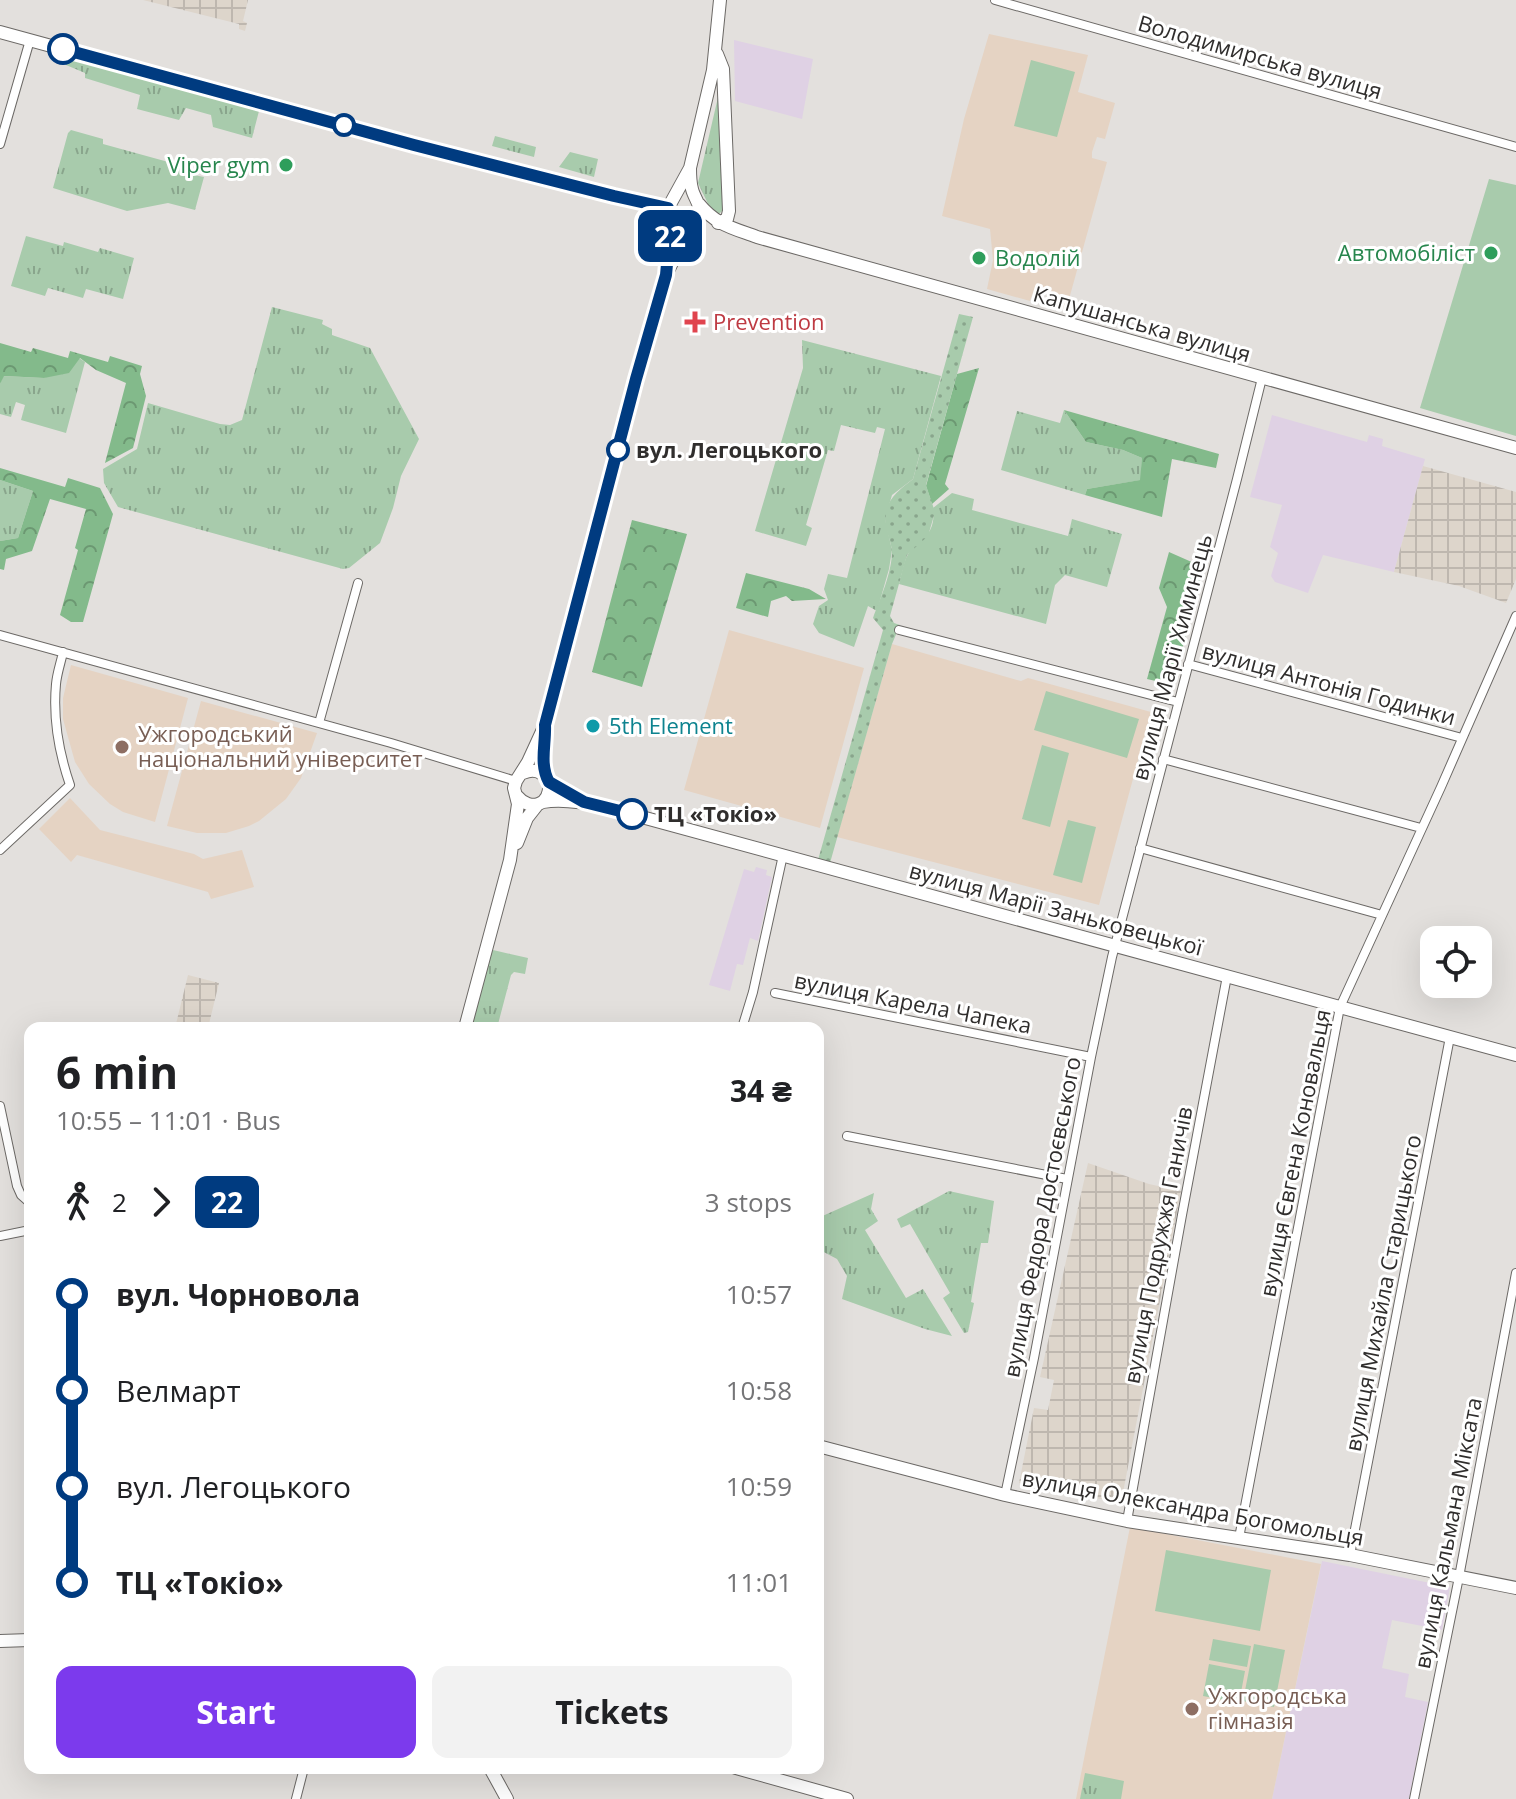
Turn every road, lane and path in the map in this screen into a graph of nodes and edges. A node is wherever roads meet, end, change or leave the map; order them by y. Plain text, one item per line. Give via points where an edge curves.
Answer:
1 (720, 0) edge
2 (995, 0) edge
3 (0, 32) edge
4 (30, 40) junction
5 (716, 51) junction
6 (0, 144) edge
7 (1516, 147) edge
8 (690, 168) junction
9 (698, 202) junction
10 (671, 209) junction
11 (729, 211) junction
12 (718, 223) junction
13 (690, 226) junction
14 (757, 237) junction
15 (666, 275) junction
16 (1262, 378) junction
17 (1516, 448) edge
18 (358, 583) dead end
19 (1516, 616) edge
20 (899, 630) dead end
21 (0, 635) edge
22 (63, 652) junction
23 (1188, 664) junction
24 (1178, 702) junction
25 (319, 723) junction
26 (545, 725) junction
27 (1462, 738) junction
28 (1163, 759) junction
29 (519, 777) junction
30 (547, 779) junction
31 (516, 795) junction
32 (584, 802) junction
33 (540, 803) junction
34 (1421, 828) junction
35 (1140, 848) junction
36 (0, 850) edge
37 (511, 855) junction
38 (783, 855) junction
39 (1382, 915) junction
40 (1115, 945) junction
41 (1227, 976) junction
42 (775, 993) dead end
43 (1340, 1007) junction
44 (467, 1022) edge
45 (744, 1022) edge
46 (1450, 1037) junction
47 (1516, 1055) edge
48 (1091, 1057) junction
49 (0, 1106) edge
50 (847, 1136) dead end
51 (1067, 1179) junction
52 (24, 1198) edge
53 (24, 1231) edge
54 (0, 1236) edge
55 (1516, 1273) edge
56 (824, 1448) edge
57 (1005, 1495) junction
58 (1127, 1521) junction
59 (1239, 1538) junction
60 (1350, 1555) junction
61 (1459, 1577) junction
62 (1516, 1588) edge
63 (24, 1640) edge
64 (0, 1641) edge
65 (302, 1774) edge
66 (493, 1774) edge
67 (757, 1774) edge
68 (296, 1799) edge
69 (507, 1799) edge
70 (847, 1799) edge
71 (1414, 1799) edge

1 - 5 street
2 - 7 street, Володимирська вулиця
3 - 4 street
4 - 6 street
4 - 10 street
5 - 8 street
5 - 11 street via 723,69
8 - 9 street
8 - 10 street
9 - 10 street via 681,195
9 - 12 street, Капушанська вулиця
9 - 13 street via 699,218
10 - 13 street via 680,227
10 - 15 street
11 - 12 street
11 - 14 street
12 - 14 street, Капушанська вулиця
13 - 14 street, Капушанська вулиця
13 - 15 street
14 - 16 street, Капушанська вулиця
15 - 26 street
16 - 17 street, Капушанська вулиця
16 - 23 street, вулиця Марії Химинець
18 - 25 street
19 - 27 street, вулиця Євгена Коновальця
20 - 24 street
21 - 22 street
22 - 25 street
22 - 36 street via 56,684 57,729 70,785
23 - 24 street, вулиця Марії Химинець
23 - 27 street, вулиця Антонія Годинки
24 - 28 street, вулиця Марії Химинець
25 - 29 street
26 - 29 street
26 - 30 street
27 - 34 street, вулиця Євгена Коновальця
28 - 34 street
28 - 35 street, вулиця Марії Химинець
29 - 30 street via 535,770
29 - 31 street
30 - 32 street, вулиця Марії Заньковецької
30 - 33 street via 548,794
31 - 33 street via 523,803
31 - 37 street
32 - 33 street, вулиця Марії Заньковецької
32 - 38 street, вулиця Марії Заньковецької
33 - 37 street via 527,818
34 - 39 street, вулиця Євгена Коновальця
35 - 39 street
35 - 40 street, вулиця Марії Химинець
37 - 44 street
38 - 40 street, вулиця Марії Заньковецької
38 - 45 street
39 - 43 street, вулиця Євгена Коновальця
40 - 41 street, вулиця Марії Заньковецької
40 - 48 street, вулиця Федора Достоєвського
41 - 43 street, вулиця Марії Заньковецької
41 - 58 street, вулиця Подружжя Ганичів
42 - 48 street, вулиця Карела Чапека
43 - 46 street, вулиця Марії Заньковецької
43 - 59 street, вулиця Євгена Коновальця
46 - 47 street, вулиця Марії Заньковецької
46 - 60 street, вулиця Михайла Старицького
48 - 51 street, вулиця Федора Достоєвського
49 - 52 street
50 - 51 street
51 - 57 street, вулиця Федора Достоєвського
53 - 54 street
55 - 61 street, вулиця Кальмана Міксата
56 - 57 street, вулиця Олександра Богомольця
57 - 58 street, вулиця Олександра Богомольця
58 - 59 street, вулиця Олександра Богомольця
59 - 60 street, вулиця Олександра Богомольця
60 - 61 street, вулиця Олександра Богомольця
61 - 62 street, вулиця Олександра Богомольця
61 - 71 street, вулиця Кальмана Міксата
63 - 64 street
65 - 68 street
66 - 69 street
67 - 70 street

